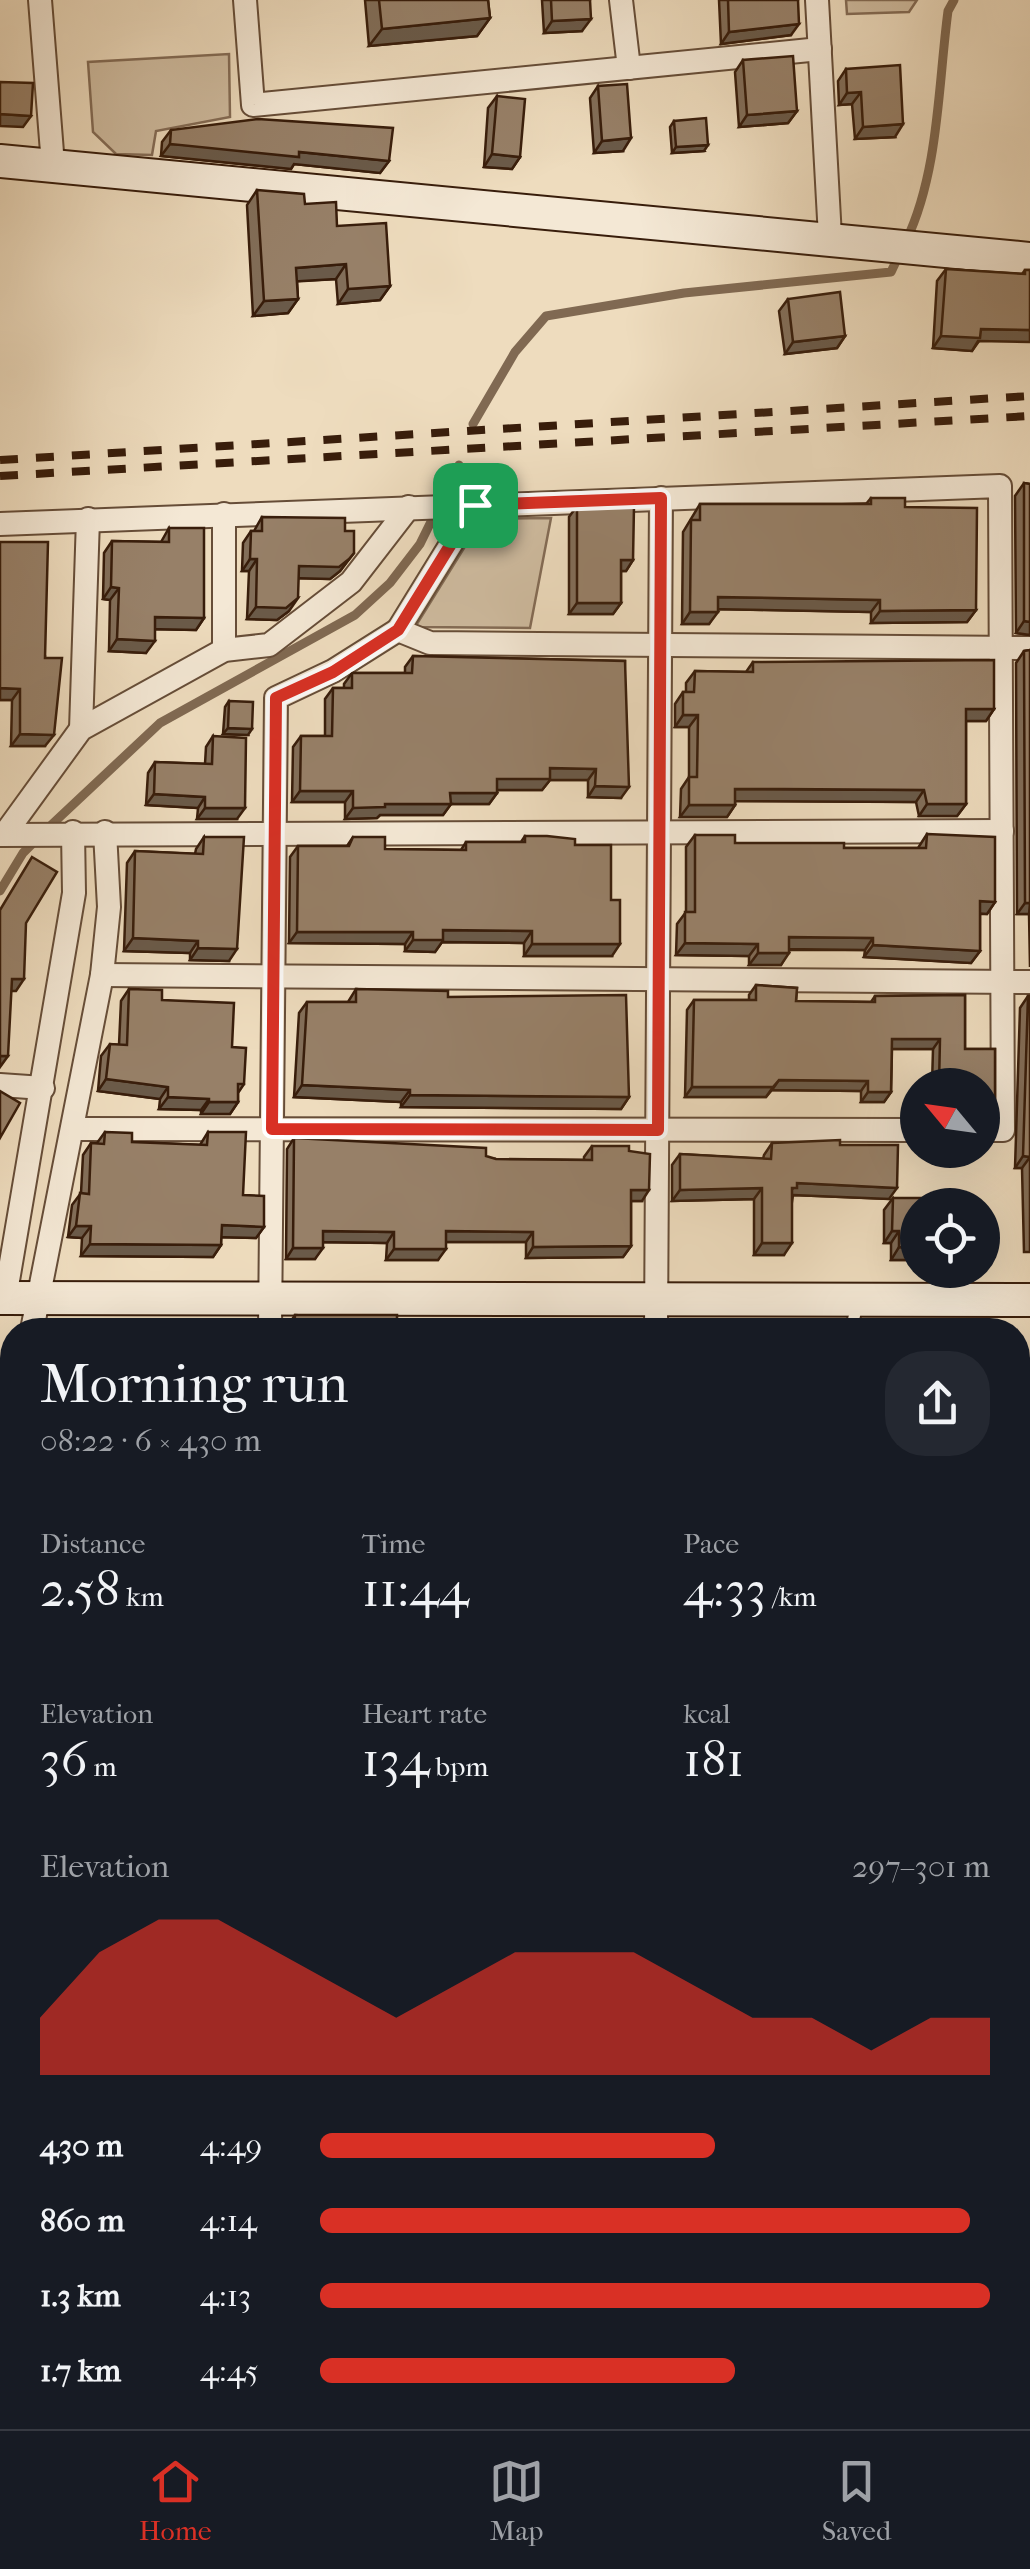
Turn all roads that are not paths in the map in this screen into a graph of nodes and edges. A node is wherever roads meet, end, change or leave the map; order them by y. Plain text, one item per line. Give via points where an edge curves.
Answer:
1 (40, 0) edge
2 (245, 0) edge
3 (621, 0) edge
4 (817, 0) edge
5 (820, 49) junction
6 (628, 68) junction
7 (0, 161) edge
8 (53, 165) junction
9 (830, 237) junction
10 (1030, 259) edge
11 (661, 498) junction
12 (475, 505) junction
13 (409, 507) junction
14 (224, 514) junction
15 (88, 519) junction
16 (0, 524) edge
17 (398, 630) junction
18 (660, 644) junction
19 (1001, 648) junction
20 (1030, 648) edge
21 (224, 650) junction
22 (81, 729) junction
23 (274, 831) junction
24 (659, 831) junction
25 (1002, 831) junction
26 (73, 832) junction
27 (105, 832) junction
28 (2, 835) edge
29 (102, 975) junction
30 (273, 976) junction
31 (658, 979) junction
32 (1002, 982) junction
33 (1030, 982) edge
34 (0, 1085) edge
35 (42, 1088) junction
36 (74, 1128) junction
37 (272, 1129) junction
38 (658, 1130) junction
39 (900, 1130) edge
40 (1000, 1130) edge
41 (2, 1298) edge
42 (41, 1298) junction
43 (860, 1298) junction
44 (1030, 1300) edge
45 (270, 1314) edge
46 (657, 1314) edge
47 (35, 1318) edge
48 (854, 1318) edge

1 - 8 street
2 - 6 street via 253,106
3 - 6 street
4 - 5 street
5 - 6 street
5 - 9 street
7 - 8 street
8 - 9 street
9 - 10 street
11 - 12 street
11 - 18 street
11 - 19 street via 1000,486
12 - 13 street
12 - 17 street
13 - 14 street
13 - 21 street via 351,582 269,646
14 - 15 street
14 - 21 street
15 - 16 street
15 - 22 street
17 - 18 street via 430,642
17 - 23 street via 333,672 276,698
18 - 19 street
18 - 24 street
19 - 20 street
19 - 25 street
21 - 22 street
22 - 28 street
23 - 24 street
23 - 27 street
23 - 30 street
24 - 25 street
24 - 31 street
25 - 32 street
26 - 27 street
26 - 28 street
26 - 35 street via 74,893
27 - 29 street via 109,907
29 - 30 street
29 - 36 street
30 - 31 street
30 - 37 street
31 - 32 street
31 - 38 street
32 - 33 street
32 - 40 street
34 - 35 street
35 - 41 street
36 - 37 street
36 - 42 street
37 - 38 street
37 - 45 street
38 - 39 street
38 - 46 street
41 - 42 street
42 - 45 street
42 - 47 street
43 - 44 street
43 - 46 street
43 - 48 lane
45 - 46 street

